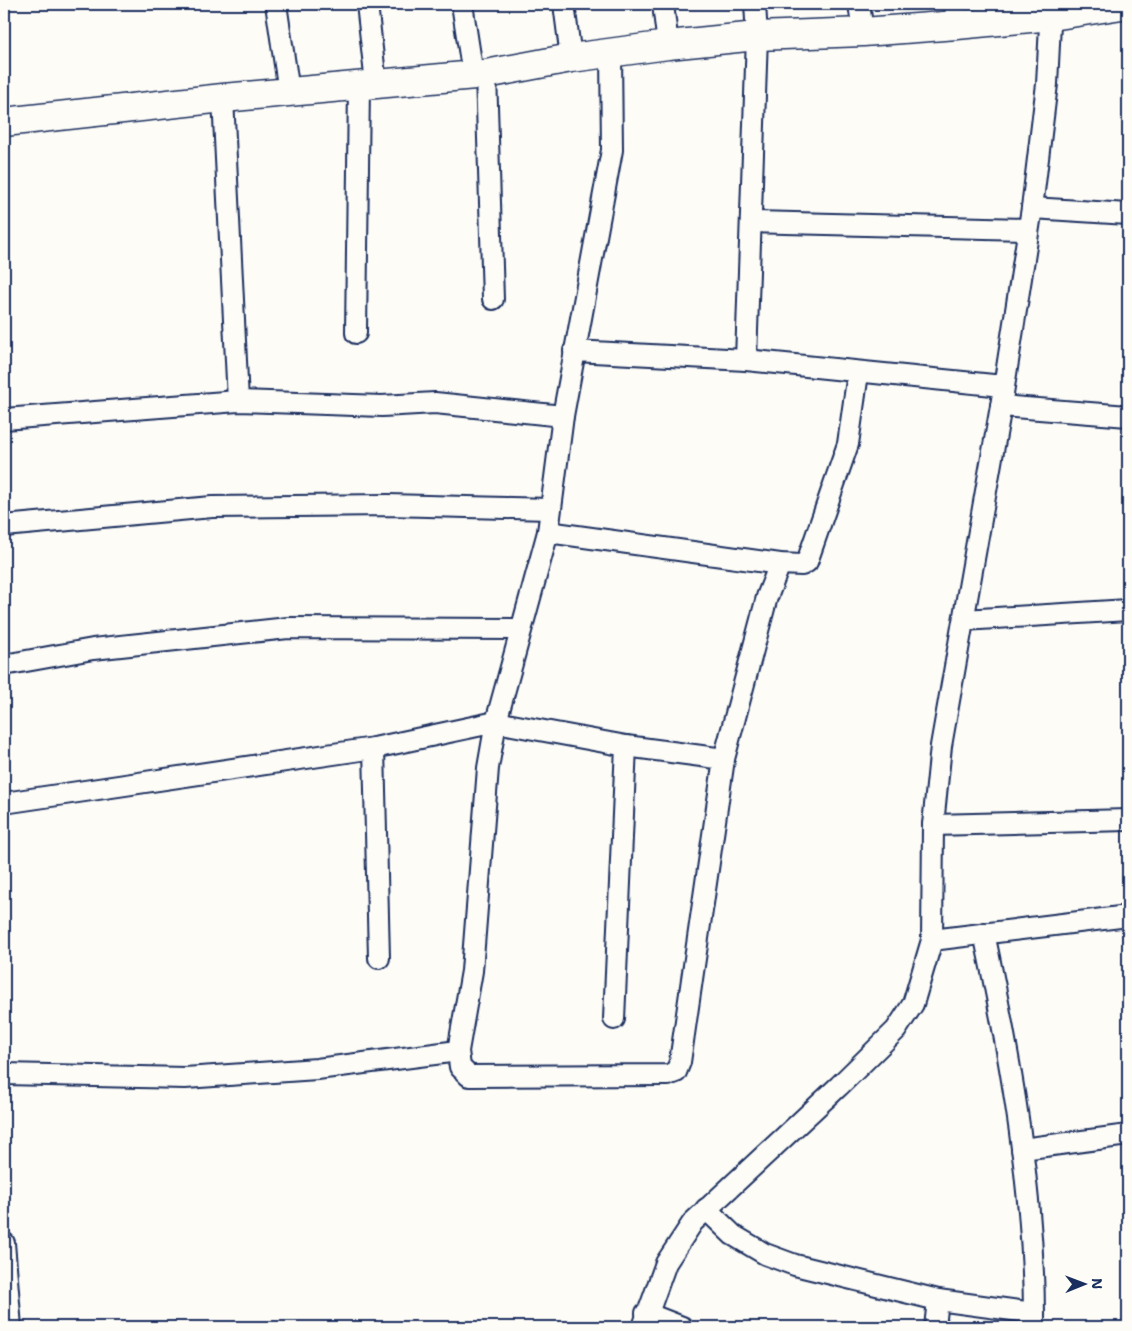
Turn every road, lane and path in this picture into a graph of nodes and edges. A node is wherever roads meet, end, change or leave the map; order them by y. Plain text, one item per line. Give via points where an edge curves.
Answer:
1 (276, 4) edge
2 (367, 4) edge
3 (462, 4) edge
4 (564, 4) edge
5 (663, 4) edge
6 (755, 4) edge
7 (859, 4) edge
8 (1128, 4) edge
9 (1052, 10) edge
10 (956, 14) edge
11 (863, 32) junction
12 (757, 36) junction
13 (668, 44) junction
14 (611, 53) junction
15 (572, 58) junction
16 (480, 74) junction
17 (368, 85) junction
18 (289, 92) junction
19 (223, 98) junction
20 (4, 122) edge
21 (1032, 208) junction
22 (1128, 214) edge
23 (751, 222) junction
24 (1027, 229) junction
25 (493, 299) dead end
26 (356, 333) dead end
27 (574, 351) junction
28 (746, 360) junction
29 (858, 373) junction
30 (1002, 396) junction
31 (238, 400) junction
32 (563, 416) junction
33 (1128, 416) edge
34 (4, 419) edge
35 (550, 510) junction
36 (4, 526) edge
37 (548, 532) junction
38 (780, 564) junction
39 (1128, 610) edge
40 (964, 620) junction
41 (521, 629) junction
42 (4, 665) edge
43 (496, 722) junction
44 (626, 746) junction
45 (374, 748) junction
46 (724, 759) junction
47 (4, 803) edge
48 (1128, 820) edge
49 (932, 825) junction
50 (1128, 916) edge
51 (984, 933) junction
52 (932, 940) junction
53 (379, 958) dead end
54 (614, 1019) dead end
55 (458, 1051) junction
56 (4, 1074) edge
57 (1128, 1135) edge
58 (1022, 1149) junction
59 (706, 1209) junction
60 (4, 1243) edge
61 (938, 1300) junction
62 (644, 1320) edge
63 (1034, 1320) edge
64 (11, 1327) edge
65 (682, 1327) edge
66 (935, 1327) edge

1 - 18 street
2 - 17 street
3 - 16 street
4 - 15 street
5 - 13 street
6 - 12 street
7 - 11 street
8 - 9 street
9 - 10 street
9 - 21 street via 1048,84
10 - 11 street
11 - 12 street
12 - 13 street
12 - 23 street
13 - 14 street
14 - 15 street
14 - 27 street via 612,150
15 - 16 street
16 - 17 street
16 - 25 street
17 - 18 street
17 - 26 street
18 - 19 street
19 - 20 street
19 - 31 street
21 - 22 street
21 - 24 street
23 - 24 street
23 - 28 street
24 - 30 street
27 - 28 street
27 - 32 street
28 - 29 street
29 - 30 street
29 - 38 street via 848,444 807,562 802,565
30 - 33 street
30 - 40 street
31 - 32 street via 382,406 435,403
31 - 34 street
32 - 35 street
35 - 36 street via 388,505 212,508
35 - 37 street
37 - 38 street
37 - 41 street
38 - 46 street via 764,606
39 - 40 street
40 - 49 street via 941,746
41 - 42 street via 288,628 93,650
41 - 43 street
43 - 44 street
43 - 45 street
43 - 55 street via 488,768 472,971
44 - 46 street
44 - 54 street
45 - 47 street
45 - 53 street
46 - 55 street via 676,1072 668,1076 469,1076 460,1067
48 - 49 street
49 - 52 street
50 - 51 street
51 - 52 street
51 - 58 street via 1000,1007
52 - 59 street via 913,1004 896,1030
55 - 56 street via 317,1069 185,1078
57 - 58 street
58 - 63 street
59 - 61 street via 733,1234 765,1254 795,1265
59 - 62 street via 666,1263
60 - 64 street
61 - 63 street
61 - 66 street
62 - 65 street

